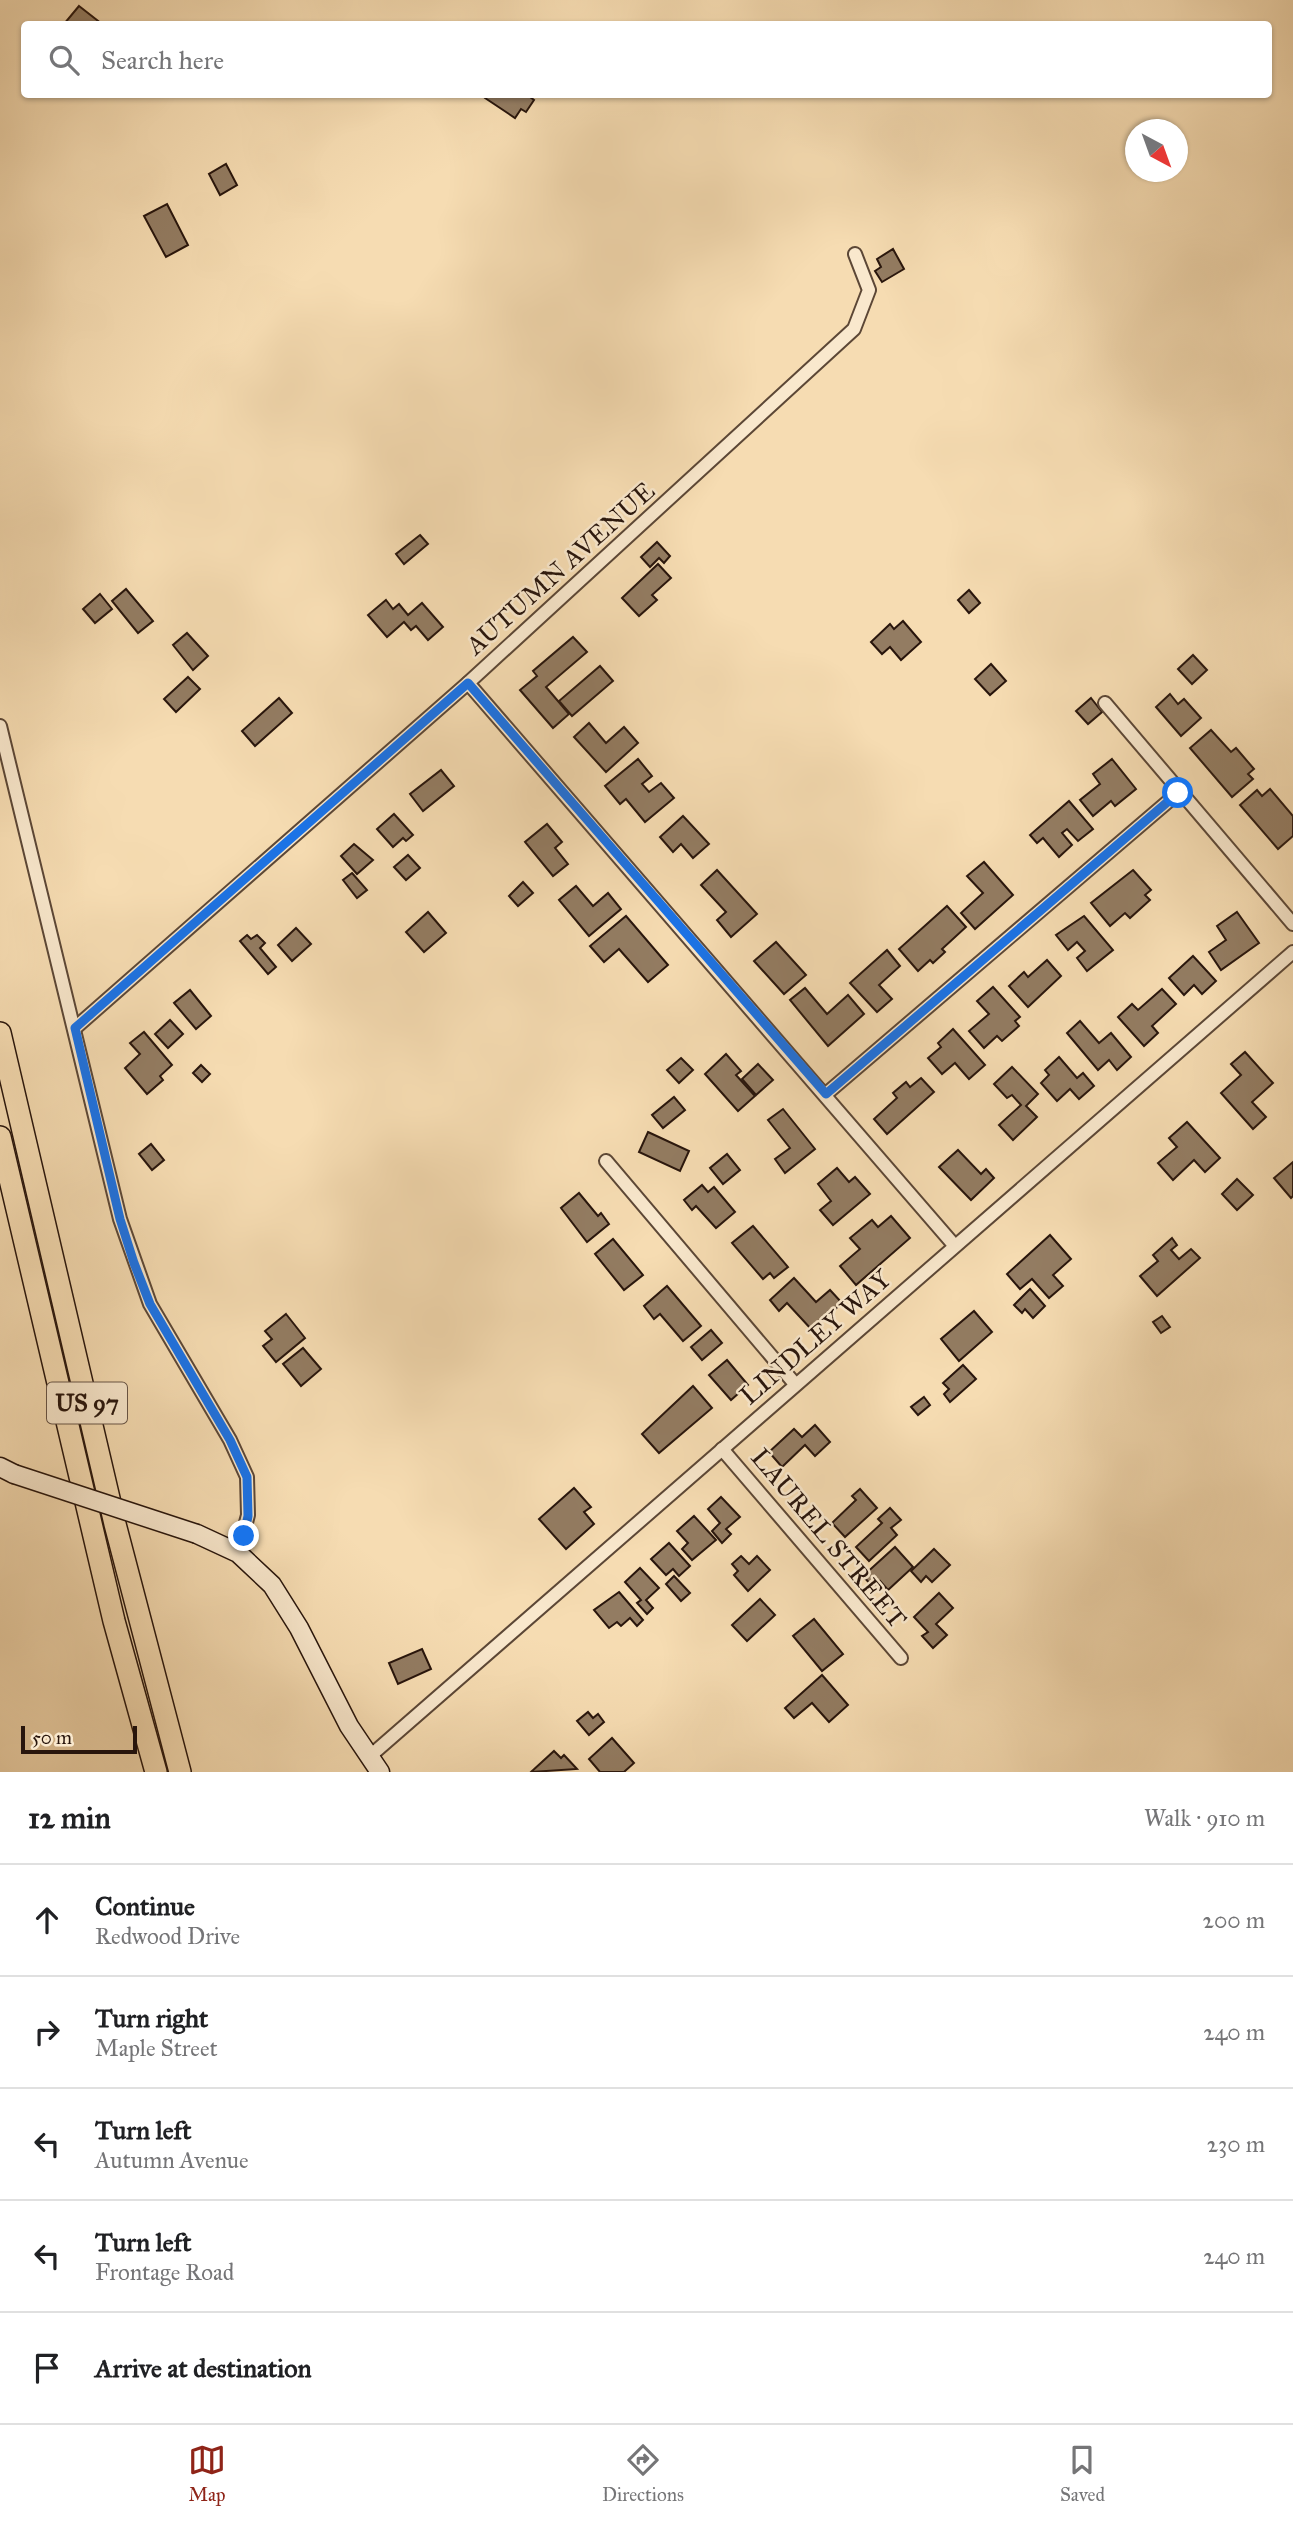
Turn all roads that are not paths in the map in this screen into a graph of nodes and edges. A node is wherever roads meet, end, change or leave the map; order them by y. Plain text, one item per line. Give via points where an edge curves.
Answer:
1 (855, 254) dead end
2 (468, 683) junction
3 (1105, 703) dead end
4 (0, 726) edge
5 (1178, 793) junction
6 (1293, 924) edge
7 (1293, 952) edge
8 (75, 1028) junction
9 (0, 1033) edge
10 (826, 1094) junction
11 (0, 1137) edge
12 (606, 1161) dead end
13 (954, 1245) junction
14 (795, 1384) junction
15 (722, 1449) junction
16 (7, 1470) edge
17 (238, 1553) junction
18 (901, 1658) dead end
19 (369, 1757) junction
20 (156, 1772) edge
21 (180, 1772) edge
22 (380, 1772) edge

1 - 2 street, AUTUMN AVENUE via 869,290 854,329
2 - 8 street, AUTUMN AVENUE
2 - 10 street
3 - 5 street
4 - 8 street
5 - 6 street
5 - 10 street
7 - 13 street, LINDLEY WAY
8 - 17 street via 116,1207 134,1263 150,1304 247,1477 248,1516
9 - 21 highway, US 97 via 118,1537
10 - 13 street
11 - 20 highway, US 97 via 114,1620
12 - 14 street
13 - 14 street, LINDLEY WAY
14 - 15 street, LINDLEY WAY
15 - 18 street, LAUREL STREET
15 - 19 street, LINDLEY WAY
16 - 17 street, bridge via 197,1534
17 - 19 street via 257,1568 286,1605
19 - 22 street

